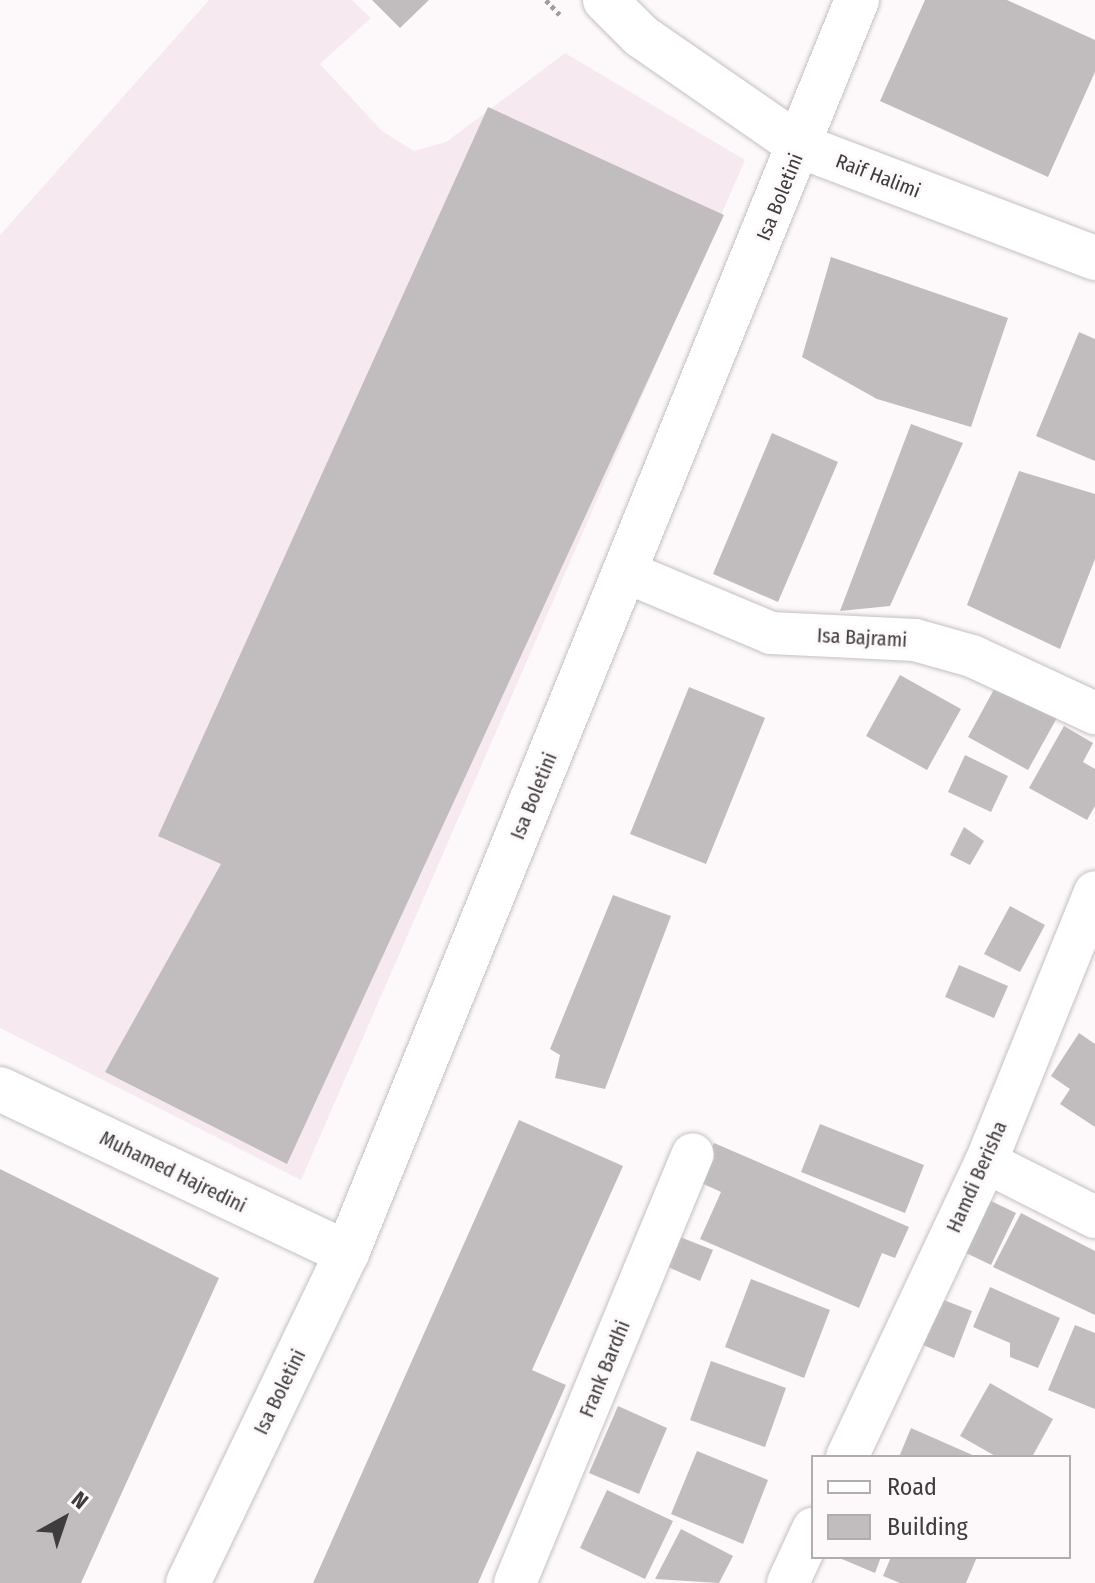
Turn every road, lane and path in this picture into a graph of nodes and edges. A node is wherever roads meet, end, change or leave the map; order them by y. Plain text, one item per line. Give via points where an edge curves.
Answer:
1 (605, 0) edge
2 (857, 0) edge
3 (800, 146) junction
4 (1095, 258) edge
5 (626, 572) junction
6 (1095, 713) edge
7 (1095, 892) edge
8 (0, 1089) edge
9 (693, 1154) dead end
10 (986, 1162) junction
11 (1095, 1217) edge
12 (347, 1253) junction
13 (848, 1455) edge
14 (811, 1533) edge
15 (188, 1583) edge
16 (515, 1583) edge
17 (788, 1583) edge

1 - 3 street, Raif Halimi via 641,36
2 - 3 street, Isa Boletini
3 - 4 street, Raif Halimi
3 - 5 street, Isa Boletini
5 - 6 street, Isa Bajrami via 771,633 915,640 972,656
5 - 12 street, Isa Boletini
7 - 10 street, Hamdi Berisha
8 - 12 street, Muhamed Hajredini
9 - 16 street, Frank Bardhi
10 - 11 street
10 - 13 street, Hamdi Berisha
12 - 15 street, Isa Boletini
14 - 17 street

